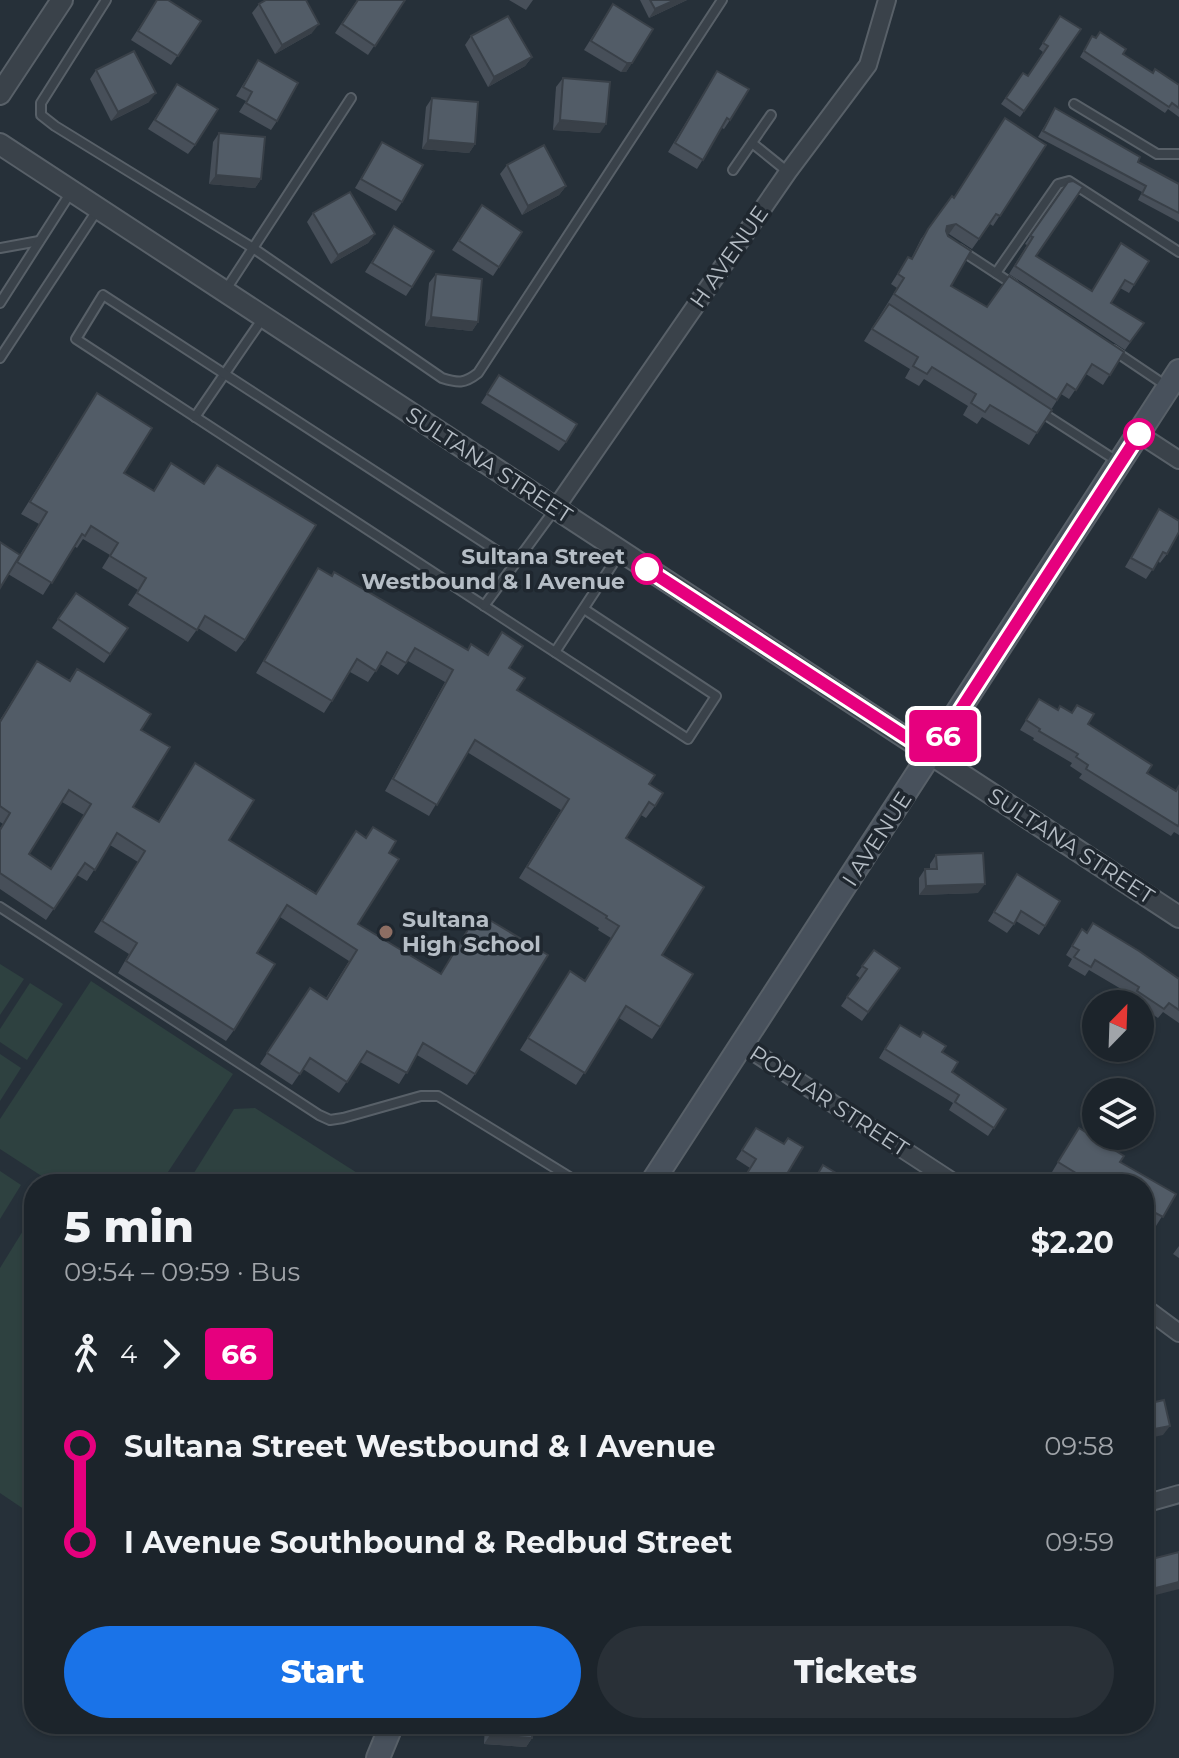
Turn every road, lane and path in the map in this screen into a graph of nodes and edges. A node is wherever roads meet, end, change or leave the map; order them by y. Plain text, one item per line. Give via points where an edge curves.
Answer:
1 (62, 0) edge
2 (106, 0) edge
3 (722, 0) edge
4 (887, 0) edge
5 (0, 94) edge
6 (351, 98) dead end
7 (1074, 104) dead end
8 (771, 115) dead end
9 (752, 143) junction
10 (0, 144) edge
11 (1179, 154) edge
12 (733, 170) dead end
13 (788, 172) junction
14 (71, 191) junction
15 (98, 209) junction
16 (946, 240) edge
17 (39, 241) junction
18 (0, 248) edge
19 (253, 248) junction
20 (1179, 252) edge
21 (996, 273) junction
22 (1023, 291) edge
23 (225, 292) junction
24 (0, 303) edge
25 (263, 317) junction
26 (1102, 343) edge
27 (0, 358) edge
28 (225, 375) junction
29 (1174, 379) edge
30 (1028, 403) edge
31 (195, 417) junction
32 (1139, 434) junction
33 (1179, 460) edge
34 (1120, 463) junction
35 (555, 509) junction
36 (621, 552) junction
37 (514, 562) junction
38 (484, 606) junction
39 (584, 609) junction
40 (555, 652) junction
41 (932, 754) junction
42 (0, 907) edge
43 (1179, 917) edge
44 (743, 1045) junction
45 (565, 1174) edge
46 (658, 1174) edge
47 (941, 1174) edge
48 (1154, 1314) edge
49 (1179, 1333) edge
50 (1179, 1494) edge
51 (1154, 1501) edge
52 (388, 1734) edge
53 (378, 1758) edge

1 - 5 street
2 - 19 lane via 41,103 41,115
3 - 19 lane via 478,373 467,382 442,378
4 - 13 street, H AVENUE via 868,65
6 - 19 lane
7 - 11 lane via 1157,154
8 - 9 lane
9 - 12 lane
9 - 13 lane
10 - 14 street, SULTANA STREET
13 - 35 street, H AVENUE
14 - 15 street, SULTANA STREET
14 - 17 lane
15 - 23 street, SULTANA STREET
15 - 27 lane
16 - 21 lane
17 - 18 lane
17 - 24 lane
19 - 23 lane
20 - 21 lane via 1069,181 1058,184
21 - 22 lane
23 - 25 street, SULTANA STREET
25 - 28 lane
25 - 35 street, SULTANA STREET
26 - 29 lane
28 - 31 lane
28 - 31 lane via 103,295 76,339
28 - 37 lane
29 - 32 main road, I AVENUE
30 - 34 lane
31 - 38 lane
32 - 33 street
32 - 34 main road, I AVENUE
34 - 41 main road, I AVENUE
35 - 36 street, SULTANA STREET
35 - 37 lane
36 - 39 lane
36 - 41 street, SULTANA STREET
37 - 38 lane
38 - 40 lane
39 - 40 lane
39 - 40 lane via 716,696 688,739
41 - 43 street, SULTANA STREET
41 - 44 main road, I AVENUE
42 - 45 lane via 319,1115 343,1118 438,1096
44 - 46 main road, I AVENUE
44 - 47 street, POPLAR STREET
48 - 49 street
50 - 51 street
52 - 53 main road

